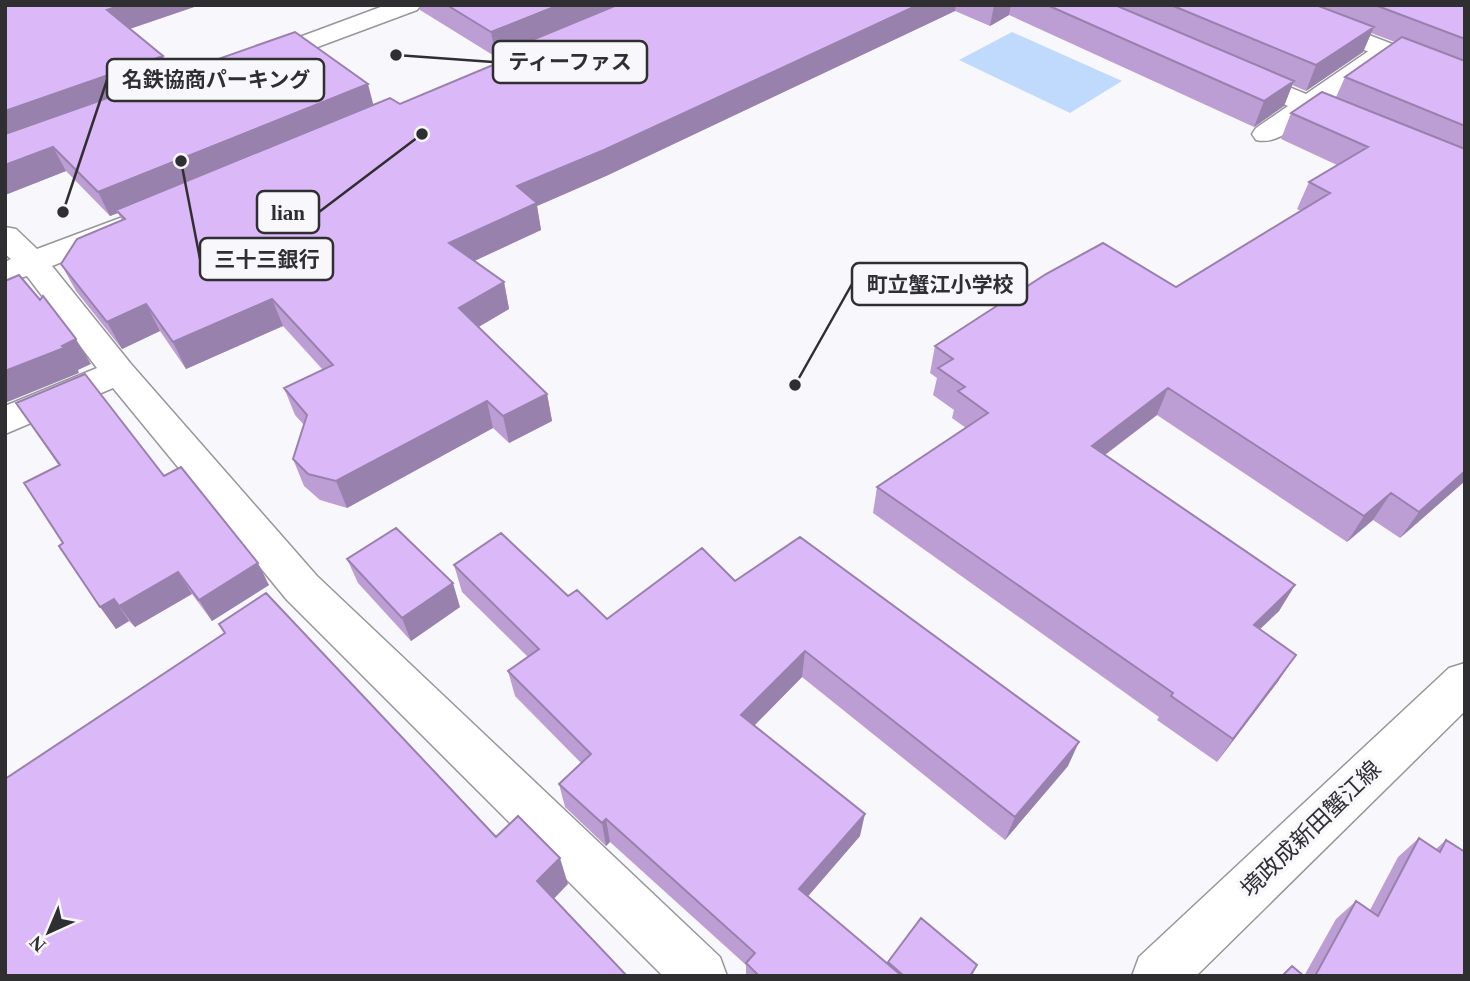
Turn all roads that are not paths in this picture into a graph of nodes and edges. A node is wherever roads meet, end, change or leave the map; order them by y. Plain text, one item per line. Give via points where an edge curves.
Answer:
1 (409, 5) edge
2 (1269, 5) edge
3 (1386, 51) junction
4 (1212, 63) edge
5 (231, 70) edge
6 (1465, 81) edge
7 (1310, 106) junction
8 (1370, 131) edge
9 (1266, 134) dead end
10 (149, 215) edge
11 (5, 236) edge
12 (19, 268) edge
13 (119, 372) junction
14 (5, 421) edge
15 (1465, 682) edge
16 (701, 976) edge
17 (1158, 976) edge

1 - 5 street
2 - 3 street
3 - 6 street
3 - 7 street
4 - 7 street
7 - 8 street
7 - 9 street
10 - 12 street
11 - 12 street
12 - 13 street
13 - 14 street
13 - 16 street via 285,599
15 - 17 street, 境政成新田蟹江線

